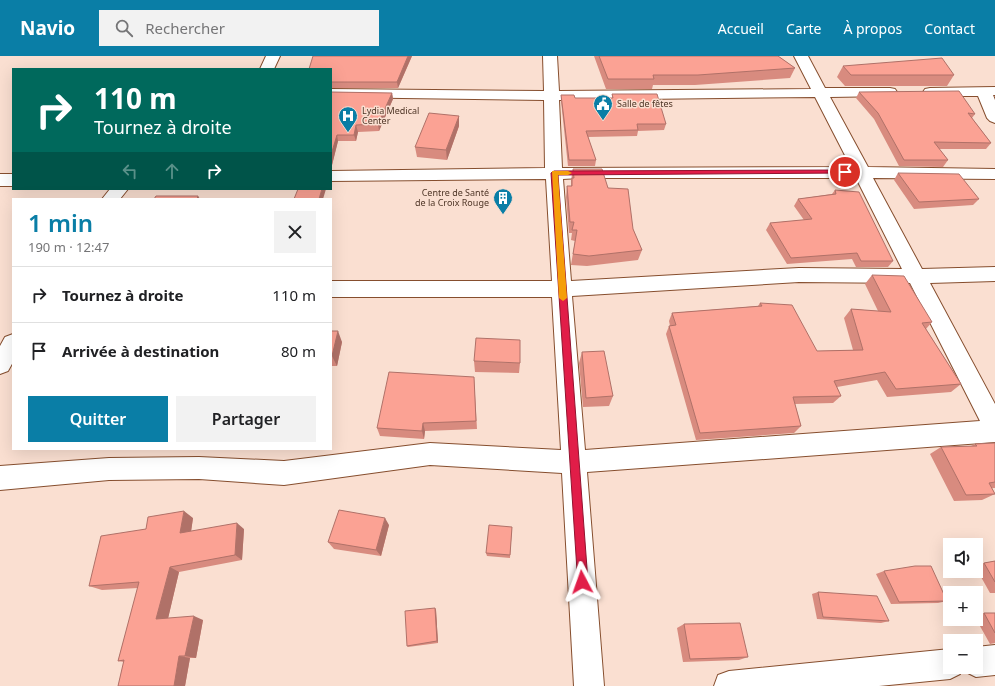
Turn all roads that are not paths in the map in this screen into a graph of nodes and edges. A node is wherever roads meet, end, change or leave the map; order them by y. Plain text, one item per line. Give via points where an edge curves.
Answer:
1 (273, 56) edge
2 (550, 56) edge
3 (801, 56) edge
4 (267, 68) edge
5 (989, 91) edge
6 (332, 93) edge
7 (820, 93) junction
8 (551, 96) junction
9 (995, 118) edge
10 (860, 172) junction
11 (554, 173) junction
12 (995, 174) edge
13 (332, 176) edge
14 (0, 180) edge
15 (12, 180) edge
16 (118, 190) edge
17 (112, 198) edge
18 (995, 274) edge
19 (917, 276) junction
20 (332, 289) edge
21 (562, 289) junction
22 (12, 345) edge
23 (0, 365) edge
24 (995, 427) edge
25 (995, 431) edge
26 (573, 462) junction
27 (0, 478) edge
28 (995, 660) edge
29 (983, 661) edge
30 (943, 665) edge
31 (590, 686) edge
32 (729, 686) edge

1 - 4 street
2 - 8 street
3 - 7 street
5 - 7 street
5 - 9 street
6 - 8 street
7 - 8 street
7 - 10 street
8 - 11 street
10 - 11 street
10 - 12 street
10 - 19 street
11 - 13 street
11 - 21 street
14 - 15 street
16 - 17 street
18 - 19 street
19 - 21 street via 799,274
19 - 24 street
20 - 21 street
21 - 26 street
22 - 23 street
25 - 26 street
26 - 27 street via 430,454 284,473 199,468 109,468
26 - 31 street
28 - 29 street
30 - 32 street

